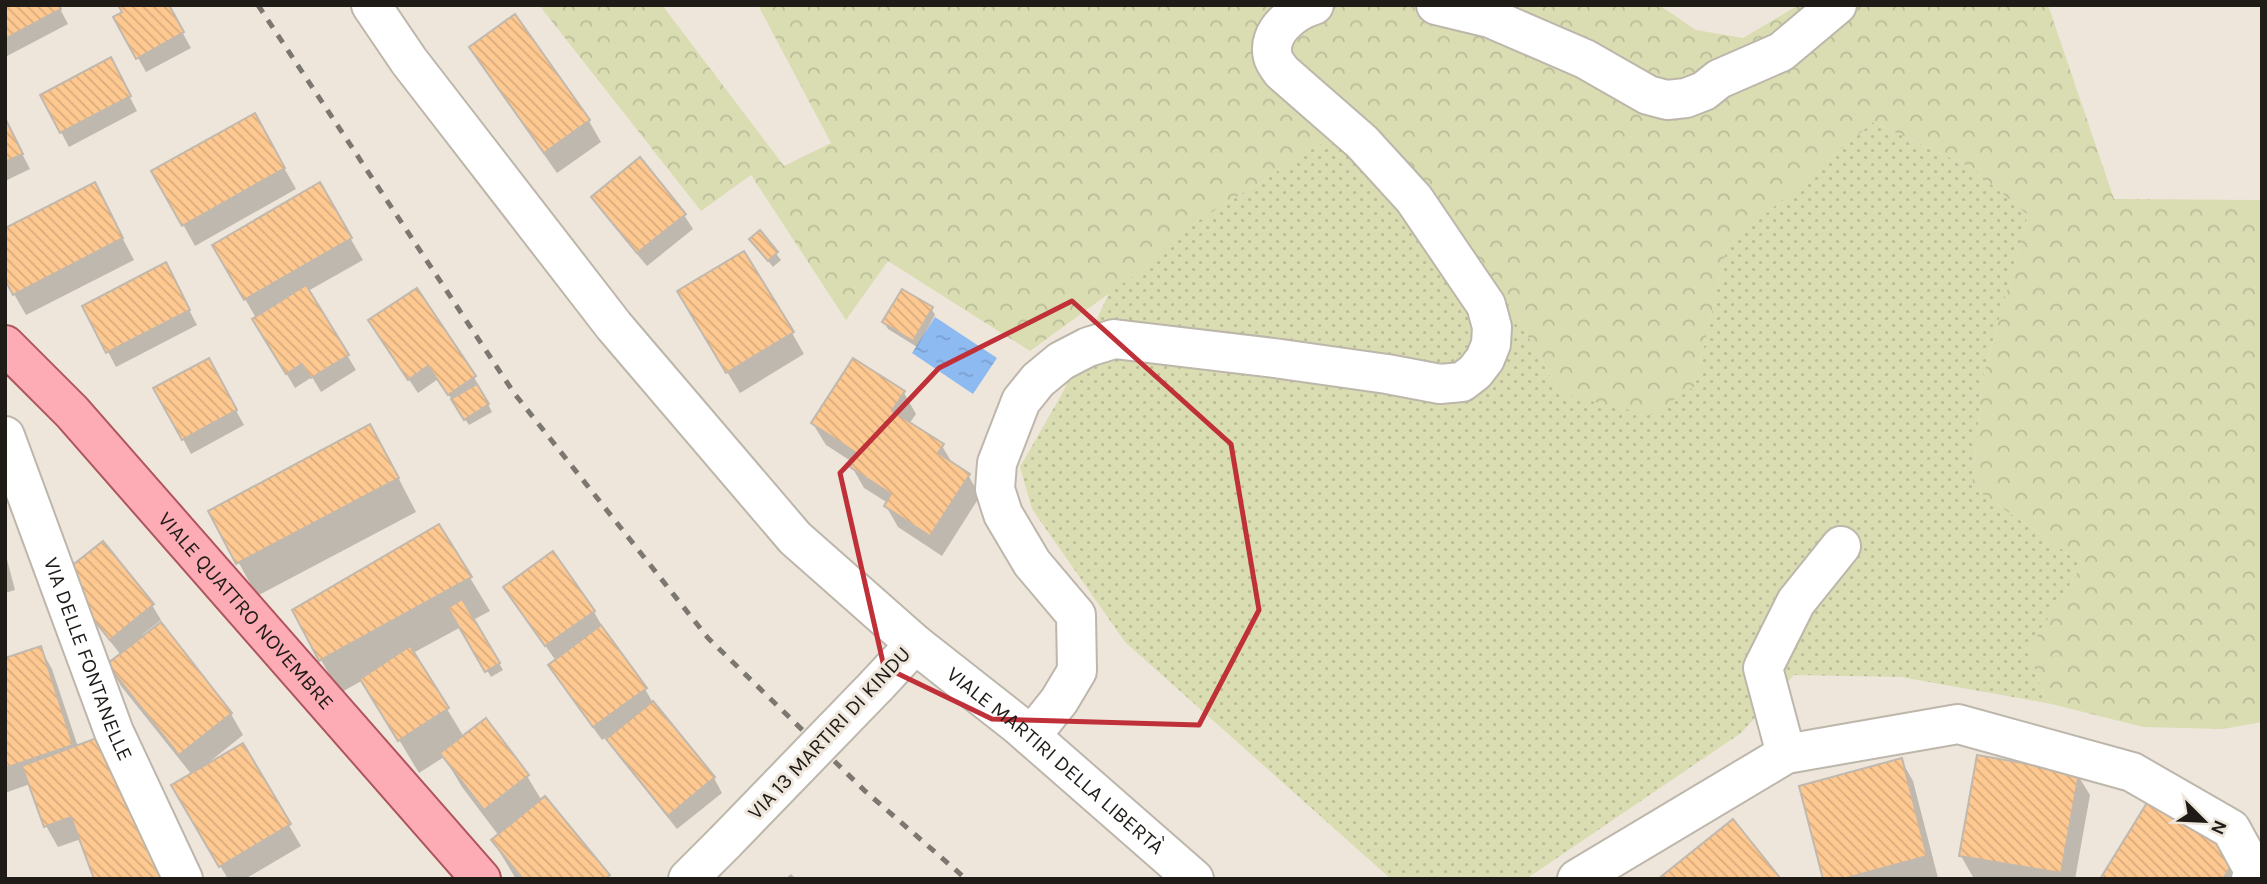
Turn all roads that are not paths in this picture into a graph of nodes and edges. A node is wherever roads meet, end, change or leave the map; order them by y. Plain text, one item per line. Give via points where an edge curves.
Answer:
1 (372, 5) edge
2 (1314, 5) edge
3 (1436, 5) edge
4 (1837, 5) edge
5 (5, 345) edge
6 (5, 436) edge
7 (1842, 546) dead end
8 (915, 644) junction
9 (1031, 736) junction
10 (1786, 754) junction
11 (183, 879) edge
12 (481, 879) edge
13 (688, 879) edge
14 (1194, 879) edge
15 (1577, 879) edge
16 (2250, 879) edge

1 - 8 street, VIA 13 MARTIRI DI KINDU via 409,61 614,326 710,439 795,538
2 - 9 street via 1286,20 1273,43 1273,57 1282,72 1362,142 1414,200 1486,305 1491,344 1475,372 1462,382 1440,384 1114,339 1061,361 1038,380 1021,401 997,463 995,489 1003,514 1032,563 1076,615 1077,671
3 - 4 street via 1490,18 1667,100 1704,91 1718,79 1781,52
5 - 12 main road, VIALE QUATTRO NOVEMBRE via 72,412
6 - 11 street, VIA DELLE FONTANELLE via 114,732
7 - 10 street via 1796,602 1763,668
8 - 9 street, VIALE MARTIRI DELLA LIBERTÀ
8 - 13 street, VIA 13 MARTIRI DI KINDU, bridge
9 - 14 street, VIALE MARTIRI DELLA LIBERTÀ
10 - 15 street
10 - 16 street via 1958,724 2132,772 2231,830 2255,873

